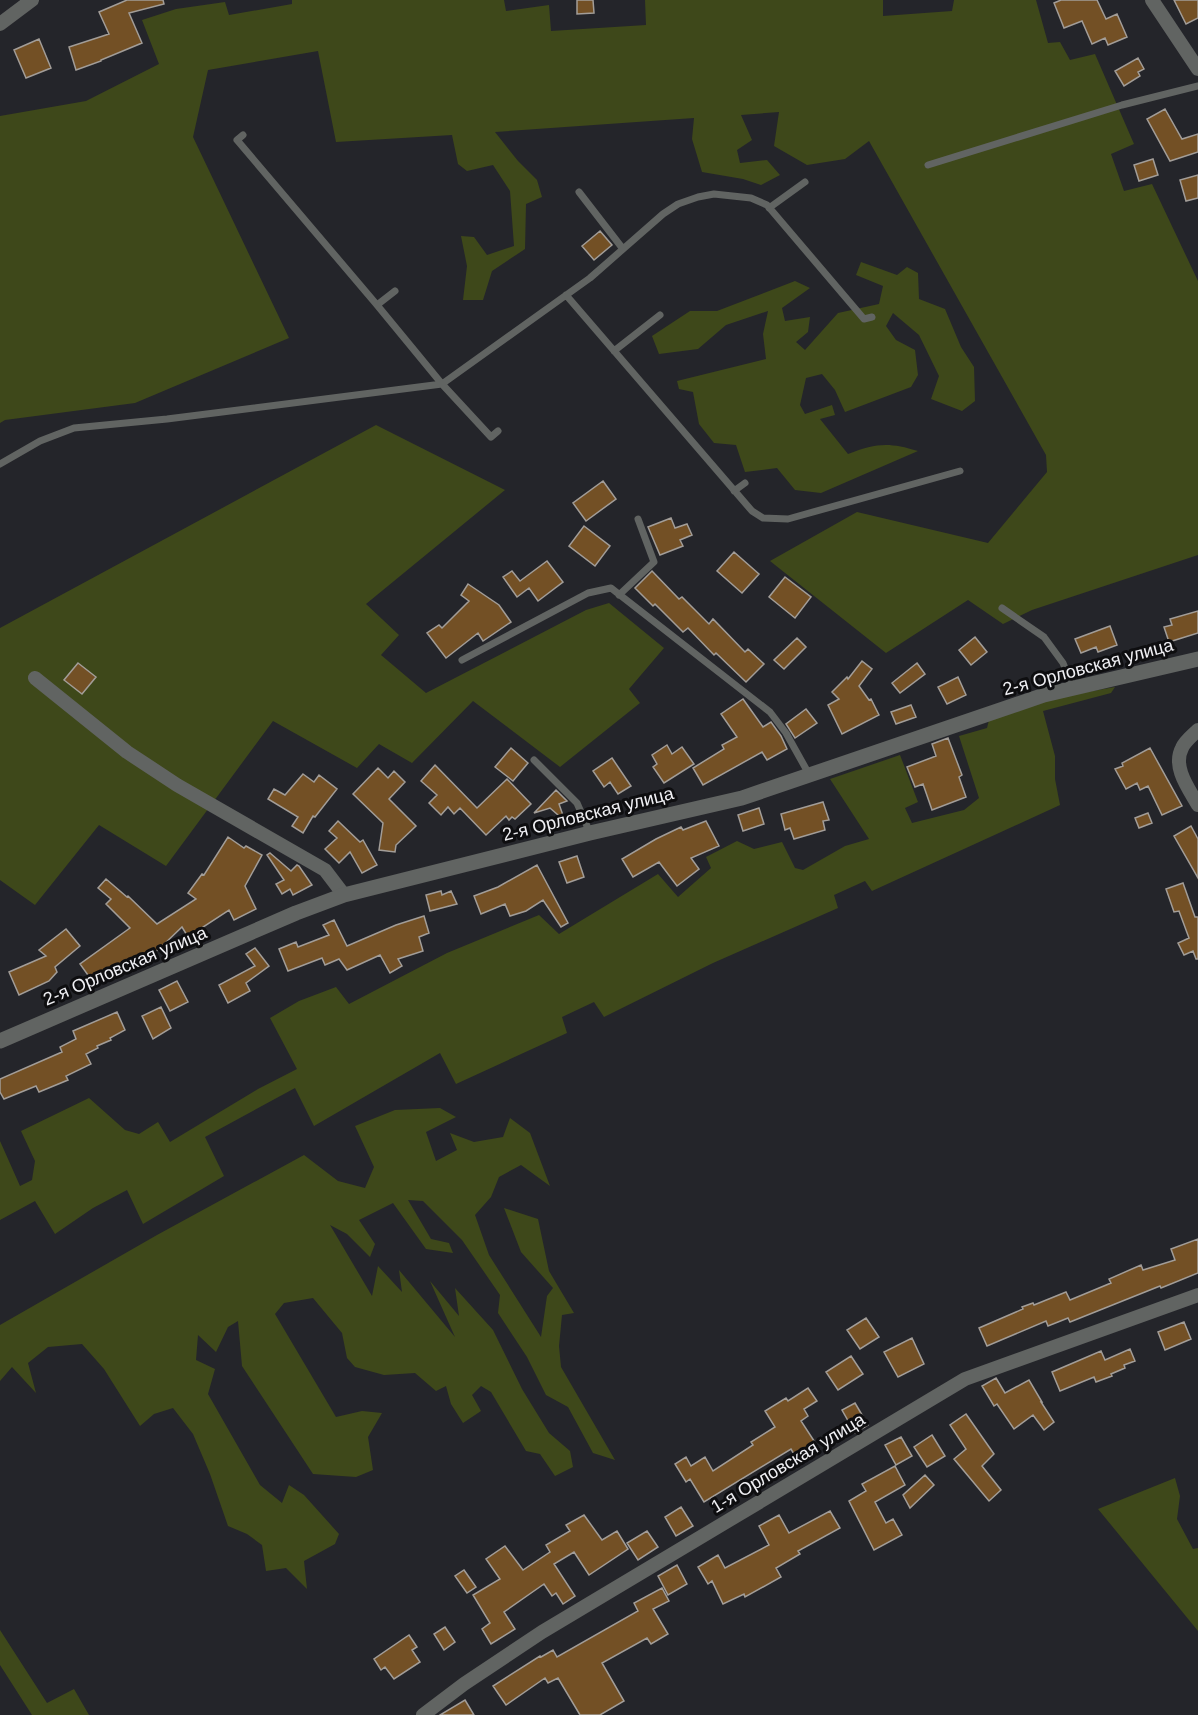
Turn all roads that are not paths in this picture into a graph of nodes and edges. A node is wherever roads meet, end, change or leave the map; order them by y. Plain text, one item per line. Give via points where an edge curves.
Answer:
1 (32, 0) edge
2 (1152, 0) edge
3 (0, 24) edge
4 (1198, 69) edge
5 (1198, 86) edge
6 (243, 135) dead end
7 (928, 165) dead end
8 (805, 182) dead end
9 (579, 192) dead end
10 (769, 208) junction
11 (623, 249) junction
12 (394, 291) dead end
13 (566, 295) junction
14 (377, 305) junction
15 (660, 315) dead end
16 (872, 317) dead end
17 (614, 351) junction
18 (442, 384) junction
19 (498, 431) dead end
20 (0, 464) edge
21 (960, 471) dead end
22 (746, 483) dead end
23 (734, 491) junction
24 (638, 519) dead end
25 (620, 595) junction
26 (1002, 608) dead end
27 (1198, 659) edge
28 (462, 660) dead end
29 (35, 678) dead end
30 (1073, 688) junction
31 (1198, 730) edge
32 (534, 760) dead end
33 (810, 776) junction
34 (1198, 805) edge
35 (590, 833) junction
36 (344, 895) junction
37 (0, 1041) edge
38 (1198, 1295) edge
39 (423, 1715) edge

1 - 3 street
2 - 4 street
5 - 7 lane via 1122,105
6 - 14 lane via 237,140
8 - 10 lane
9 - 11 lane
10 - 11 lane via 750,198 714,194 698,197 663,214
10 - 16 lane via 864,319
11 - 13 lane
12 - 14 lane
13 - 17 lane
13 - 18 lane
14 - 18 lane
15 - 17 lane
17 - 23 lane
18 - 19 lane via 491,437
18 - 20 lane via 74,428 40,441
21 - 23 lane via 788,519 763,518
22 - 23 lane
24 - 25 lane via 654,562
25 - 28 lane via 611,588 588,593
25 - 33 lane via 770,712
26 - 30 lane via 1044,637 1063,663
27 - 30 street, 2-я Орловская улица
29 - 36 street via 127,752 325,870
30 - 33 street, 2-я Орловская улица
31 - 34 street via 1182,748 1179,761 1183,780
32 - 35 lane via 577,803
33 - 35 street, 2-я Орловская улица via 741,798
35 - 36 street, 2-я Орловская улица
36 - 37 street, 2-я Орловская улица
38 - 39 street, 1-я Орловская улица via 965,1379 542,1632

